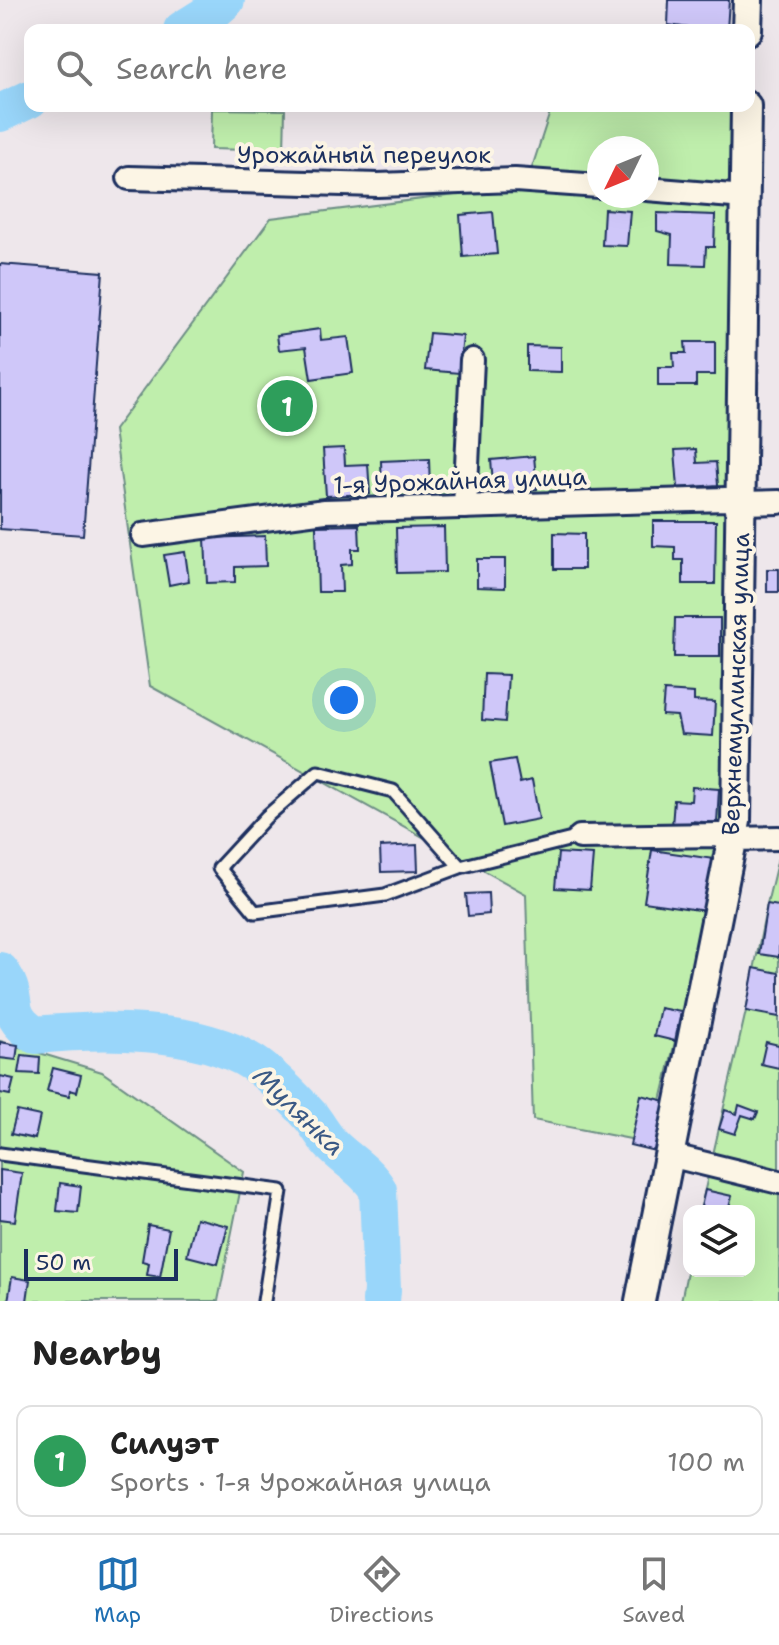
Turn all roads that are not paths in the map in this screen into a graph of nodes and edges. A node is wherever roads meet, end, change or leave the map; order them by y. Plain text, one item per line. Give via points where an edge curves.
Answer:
1 (748, 0) edge
2 (747, 24) edge
3 (746, 112) edge
4 (129, 178) dead end
5 (587, 185) edge
6 (659, 190) edge
7 (745, 197) junction
8 (472, 360) dead end
9 (779, 502) edge
10 (741, 503) junction
11 (465, 507) junction
12 (143, 535) dead end
13 (580, 837) joint
14 (779, 838) edge
15 (733, 839) junction
16 (460, 867) junction
17 (0, 1154) edge
18 (669, 1155) junction
19 (779, 1182) edge
20 (264, 1301) edge
21 (640, 1301) edge

1 - 2 street
3 - 7 street, Верхнемуллинская улица
4 - 5 street, Урожайный переулок via 378,185 515,180
6 - 7 street
7 - 10 street, Верхнемуллинская улица
8 - 11 street
9 - 10 street, 1-я Урожайная улица
10 - 11 street, 1-я Урожайная улица via 726,499
10 - 15 street, Верхнемуллинская улица
11 - 12 street, 1-я Урожайная улица via 325,511
13 - 15 street
13 - 16 lane
14 - 15 street
15 - 18 street, Верхнемуллинская улица
16 - 16 lane via 393,791 318,772 219,868 255,912 385,895
17 - 20 lane via 281,1191
18 - 19 street
18 - 21 street, Верхнемуллинская улица

